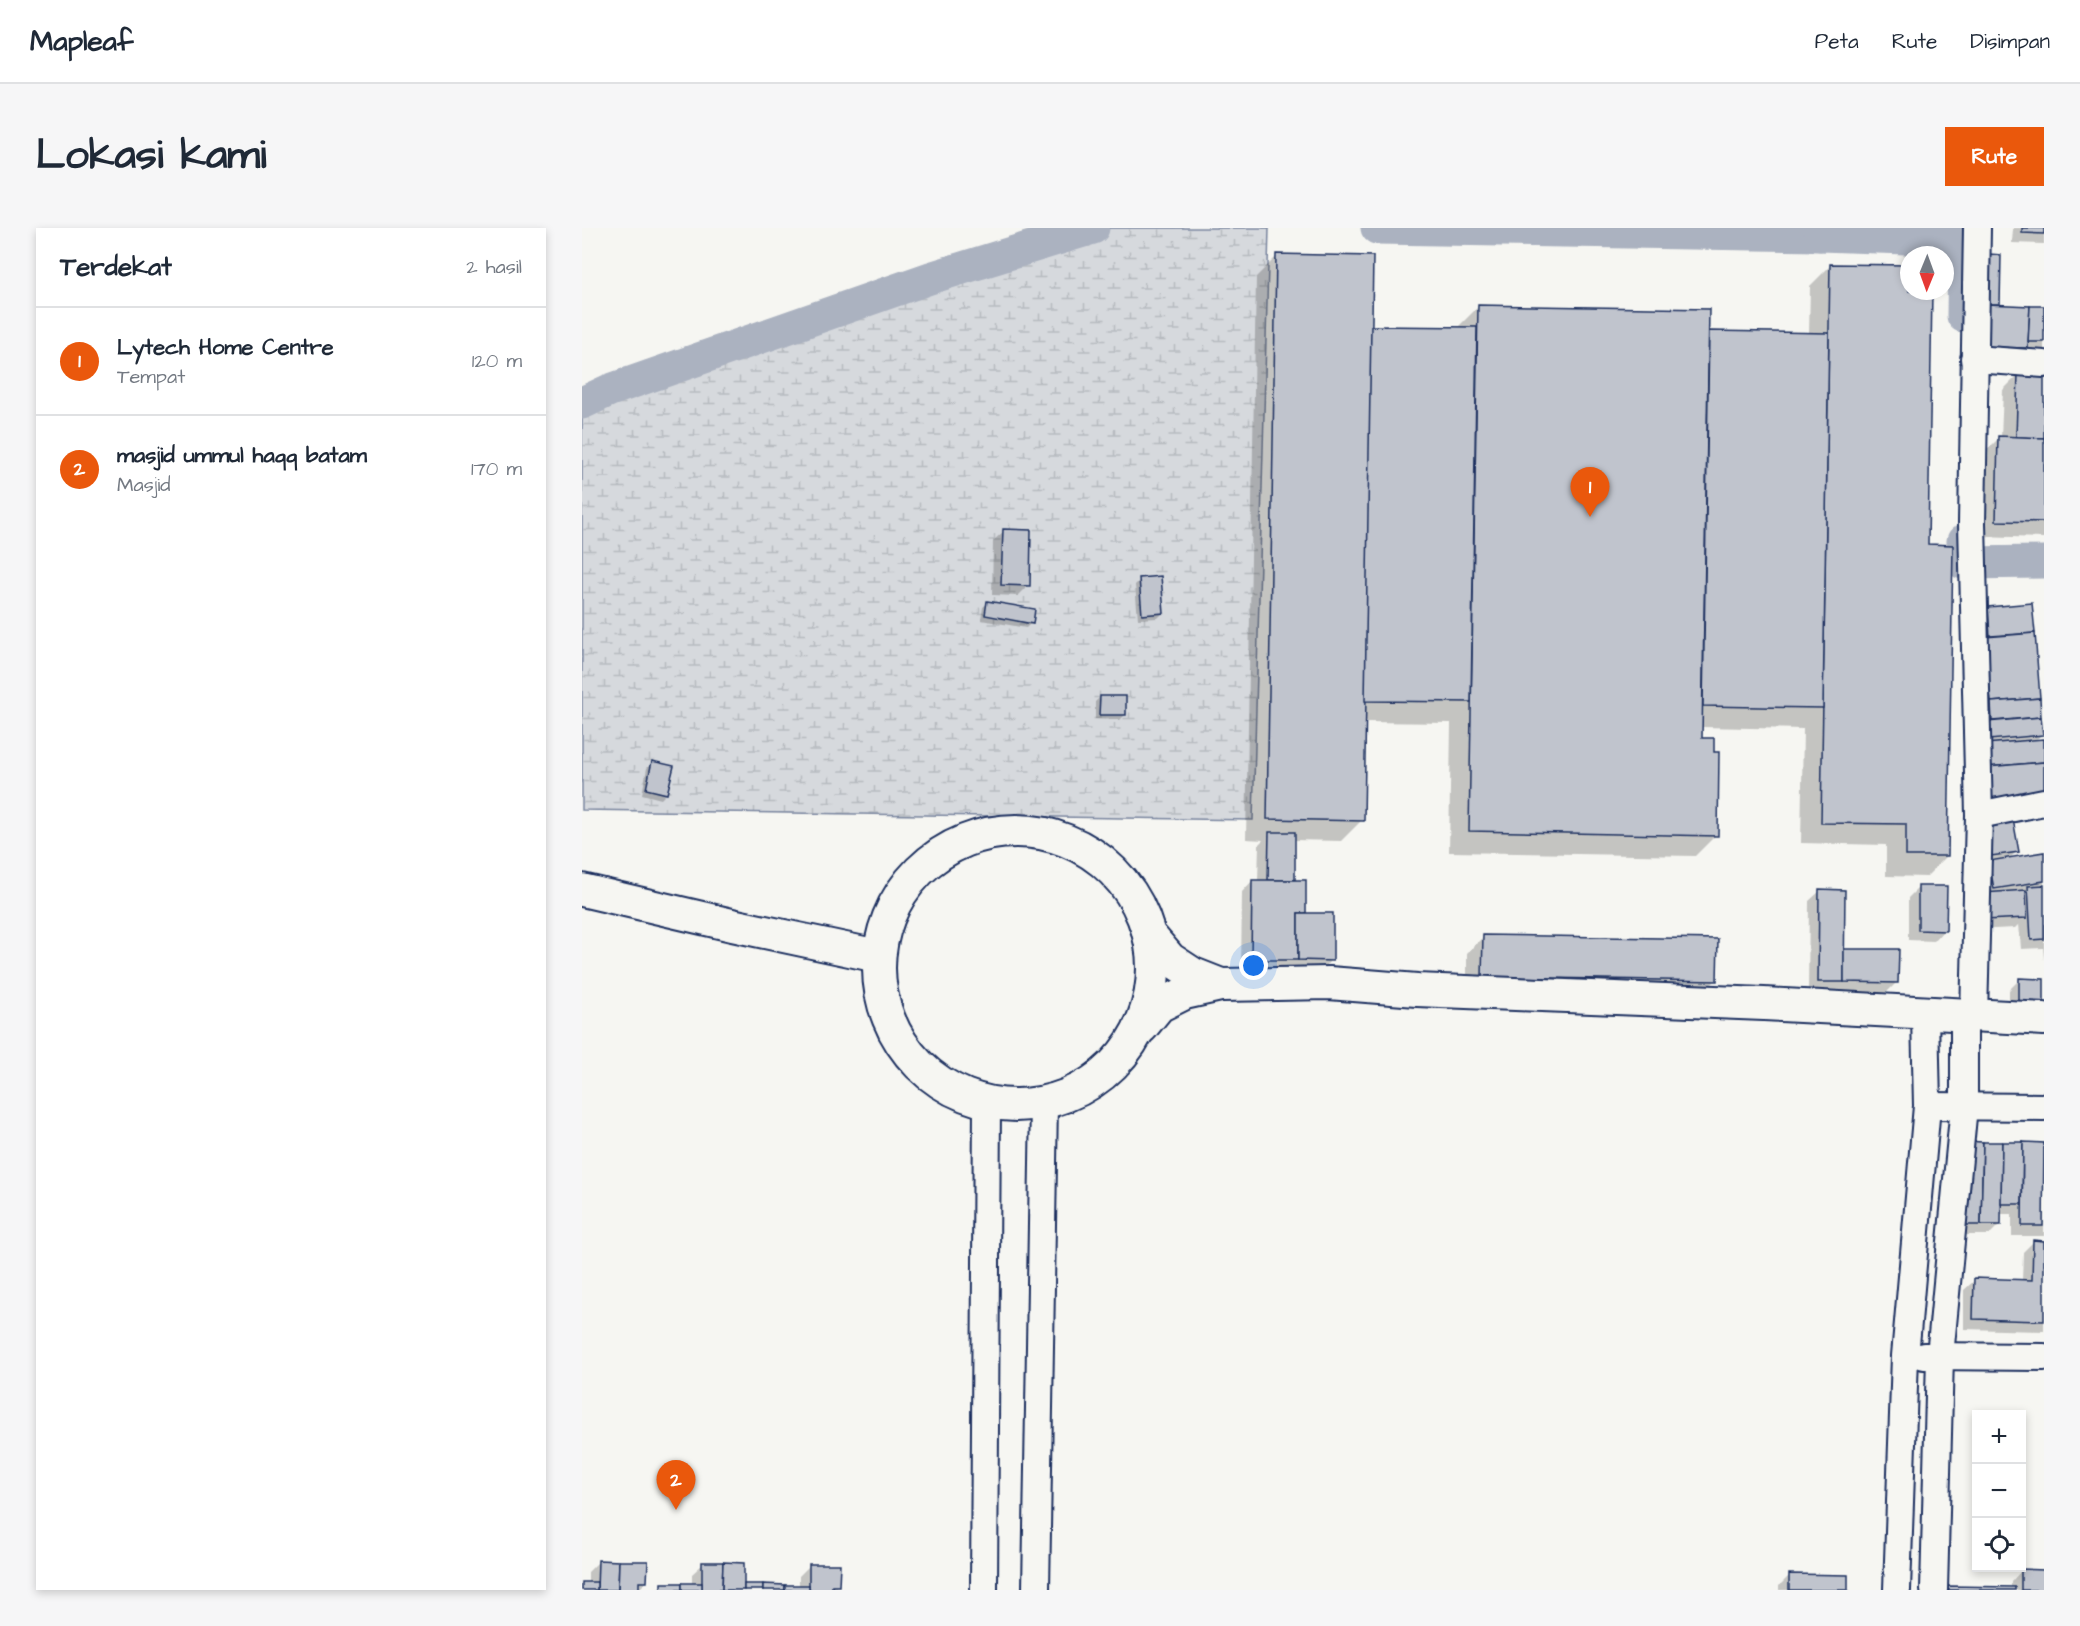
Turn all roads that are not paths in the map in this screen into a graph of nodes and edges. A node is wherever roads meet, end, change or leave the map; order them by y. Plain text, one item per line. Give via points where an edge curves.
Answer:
1 (1977, 228) edge
2 (1974, 359) junction
3 (2044, 364) edge
4 (2044, 802) edge
5 (1979, 815) junction
6 (582, 890) edge
7 (1152, 938) junction
8 (878, 956) junction
9 (1221, 985) junction
10 (1925, 1014) junction
11 (1969, 1016) junction
12 (2044, 1019) edge
13 (1142, 1027) junction
14 (987, 1103) junction
15 (1044, 1103) junction
16 (1927, 1106) junction
17 (1964, 1106) junction
18 (2044, 1107) edge
19 (1905, 1356) junction
20 (1941, 1356) junction
21 (2044, 1357) edge
22 (984, 1590) edge
23 (1036, 1590) edge
24 (1897, 1590) edge
25 (1934, 1590) edge

1 - 2 street
2 - 3 street
2 - 5 street via 1972,523
4 - 5 street
5 - 11 street
6 - 8 street
7 - 8 street via 1133,892 1100,857 1056,835 1007,830 959,842 919,869 890,909
7 - 9 street via 1170,959
7 - 13 street via 1154,987
8 - 14 street via 880,996 894,1033 918,1065 950,1089
9 - 10 street via 1329,983
9 - 13 street via 1185,993 1159,1006
10 - 11 street
10 - 16 street
11 - 12 street
11 - 17 street
13 - 15 street via 1118,1062 1093,1082
14 - 15 street
14 - 22 street
15 - 23 street
16 - 17 street
16 - 19 street
17 - 18 street
17 - 20 street
19 - 20 street
19 - 24 street
20 - 21 street
20 - 25 street

